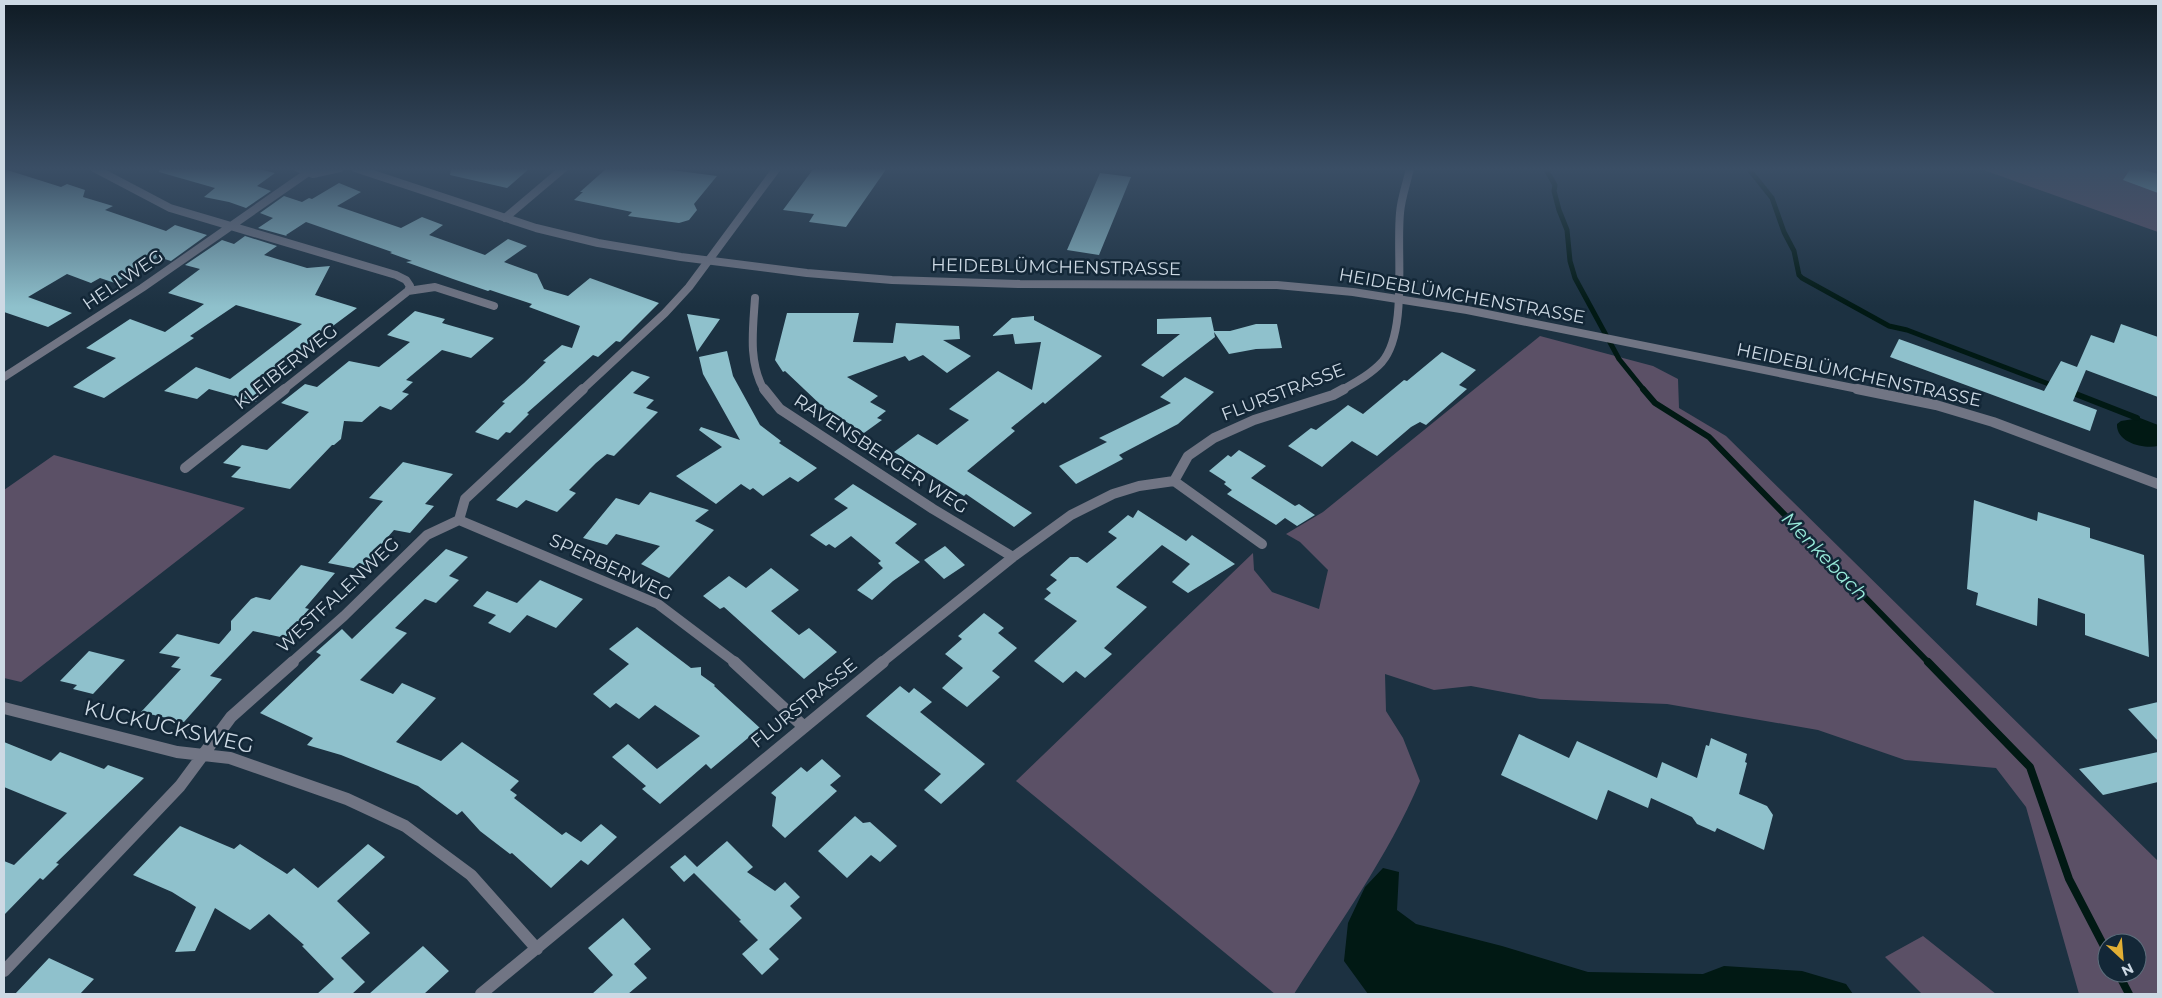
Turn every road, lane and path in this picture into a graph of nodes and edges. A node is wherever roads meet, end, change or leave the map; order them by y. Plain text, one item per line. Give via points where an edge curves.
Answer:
1 (192, 215) edge
2 (247, 215) edge
3 (495, 215) edge
4 (509, 215) edge
5 (742, 215) edge
6 (1400, 215) edge
7 (505, 218) junction
8 (231, 226) junction
9 (708, 261) junction
10 (408, 291) junction
11 (755, 298) dead end
12 (1398, 298) junction
13 (494, 306) dead end
14 (4, 377) edge
15 (185, 468) dead end
16 (1174, 481) junction
17 (2158, 484) edge
18 (458, 520) junction
19 (1262, 544) dead end
20 (1013, 557) junction
21 (4, 708) edge
22 (803, 726) junction
23 (203, 755) junction
24 (537, 949) junction
25 (4, 971) edge
26 (481, 994) edge

1 - 8 street
2 - 8 street, HELLWEG
3 - 7 street, HEIDEBLÜMCHENSTRASSE
4 - 7 street
5 - 9 street
6 - 12 street, FLURSTRASSE
7 - 9 street, HEIDEBLÜMCHENSTRASSE via 596,242
8 - 10 street via 396,275 406,280 410,286
8 - 14 street, HELLWEG
9 - 12 street, HEIDEBLÜMCHENSTRASSE via 811,274 924,282 1277,285
9 - 18 street via 665,313 465,500
10 - 13 street via 435,287
10 - 15 street, KLEIBERWEG
11 - 20 street, RAVENSBERGER WEG via 756,369 763,388 780,409
12 - 16 street, FLURSTRASSE via 1395,337 1383,362 1362,379 1333,395 1254,420 1214,438 1188,456
12 - 17 street, HEIDEBLÜMCHENSTRASSE via 1962,412 2036,436
16 - 19 street
16 - 20 street, FLURSTRASSE via 1113,494 1071,515
18 - 22 street, SPERBERWEG via 658,604 746,670
18 - 23 street, WESTFALENWEG via 427,535 344,616 231,717
20 - 22 street, FLURSTRASSE
21 - 23 street, KUCKUCKSWEG via 177,752
22 - 24 street, FLURSTRASSE
23 - 24 street, KUCKUCKSWEG via 230,758 347,799 405,826 471,875
23 - 25 street, WESTFALENWEG via 180,786
24 - 26 street, FLURSTRASSE

